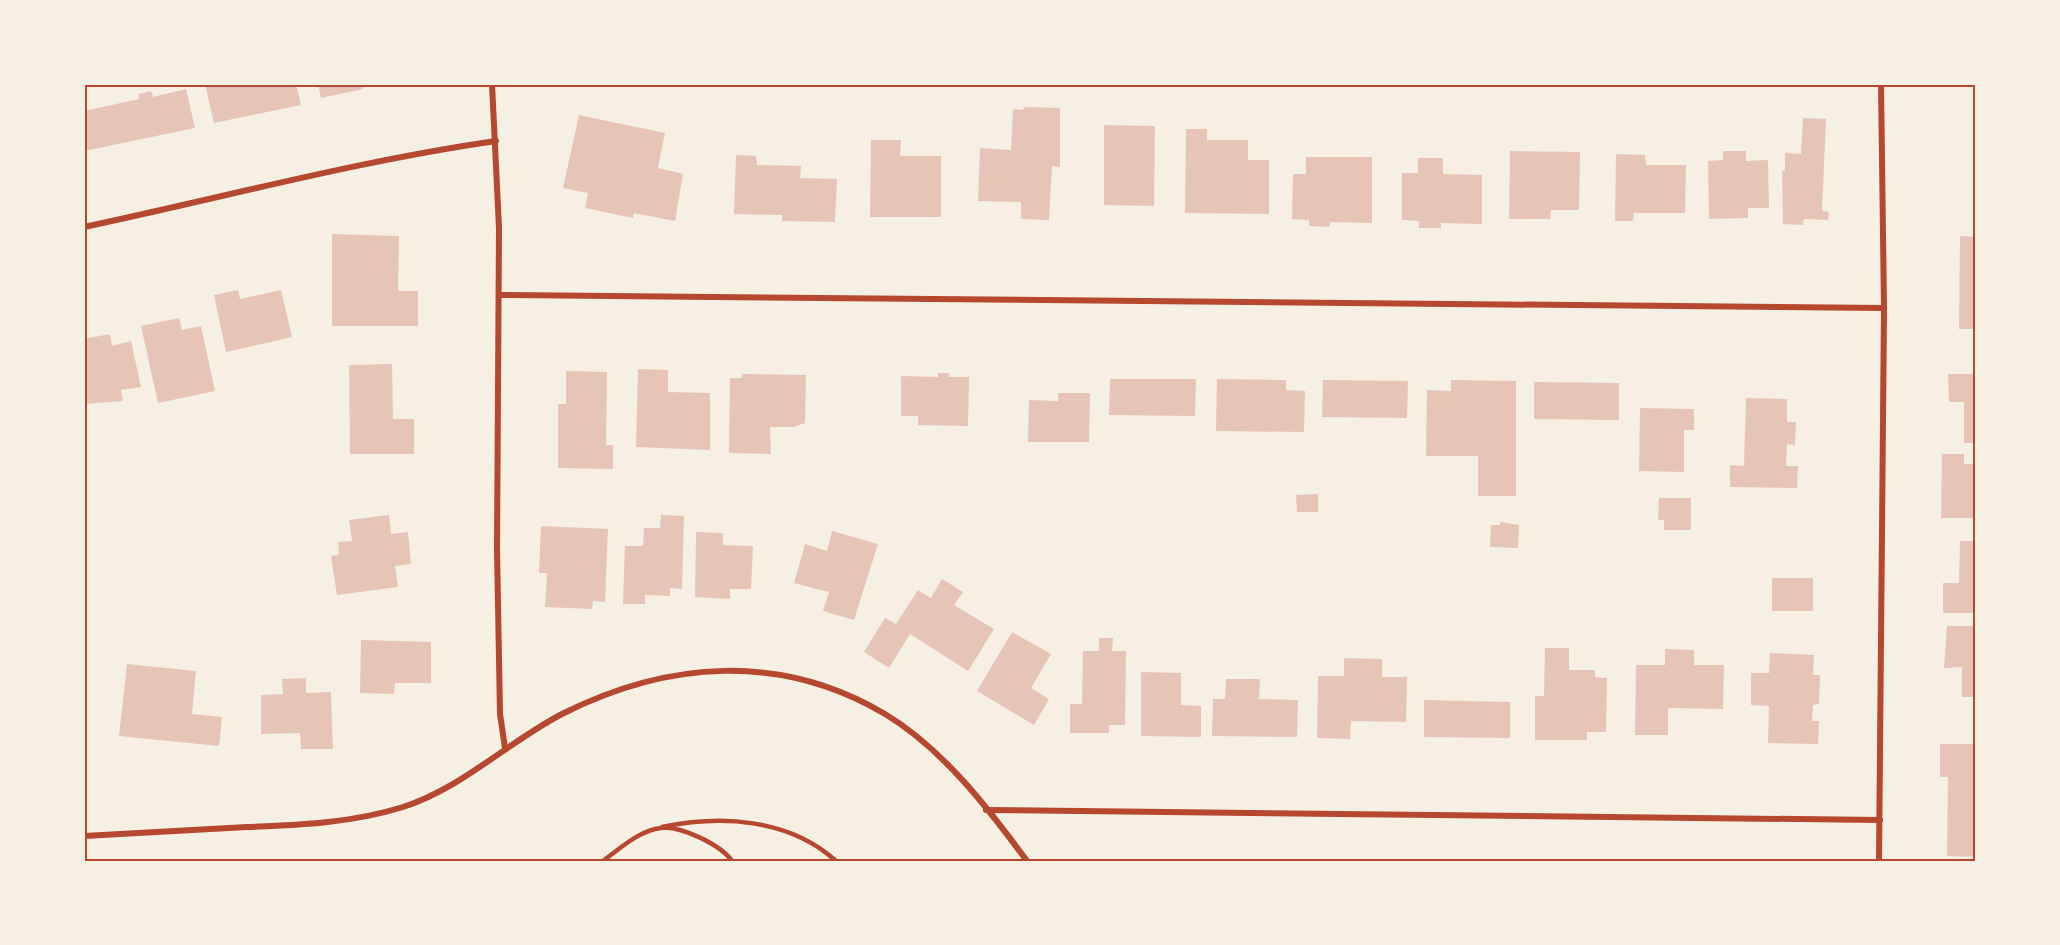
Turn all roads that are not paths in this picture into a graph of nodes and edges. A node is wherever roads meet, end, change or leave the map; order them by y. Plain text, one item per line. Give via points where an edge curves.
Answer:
1 (492, 84) edge
2 (1881, 84) edge
3 (496, 141) junction
4 (84, 227) edge
5 (499, 295) junction
6 (1884, 308) junction
7 (505, 748) junction
8 (986, 810) junction
9 (1880, 820) junction
10 (662, 827) junction
11 (84, 836) edge
12 (603, 861) edge
13 (732, 861) edge
14 (836, 861) edge
15 (1027, 861) edge
16 (1880, 861) edge

1 - 3 street
2 - 6 street
3 - 4 street via 346,167
3 - 5 street
5 - 6 street
5 - 7 street via 497,562 500,714
6 - 9 street
7 - 8 street via 580,706 647,680 701,671 778,675 846,695 886,715 935,753
7 - 11 street via 434,795 366,817 297,825
8 - 9 street
8 - 15 street
9 - 16 street
10 - 12 lane via 630,841
10 - 13 lane via 708,840
10 - 14 lane via 702,820 747,822 805,841

